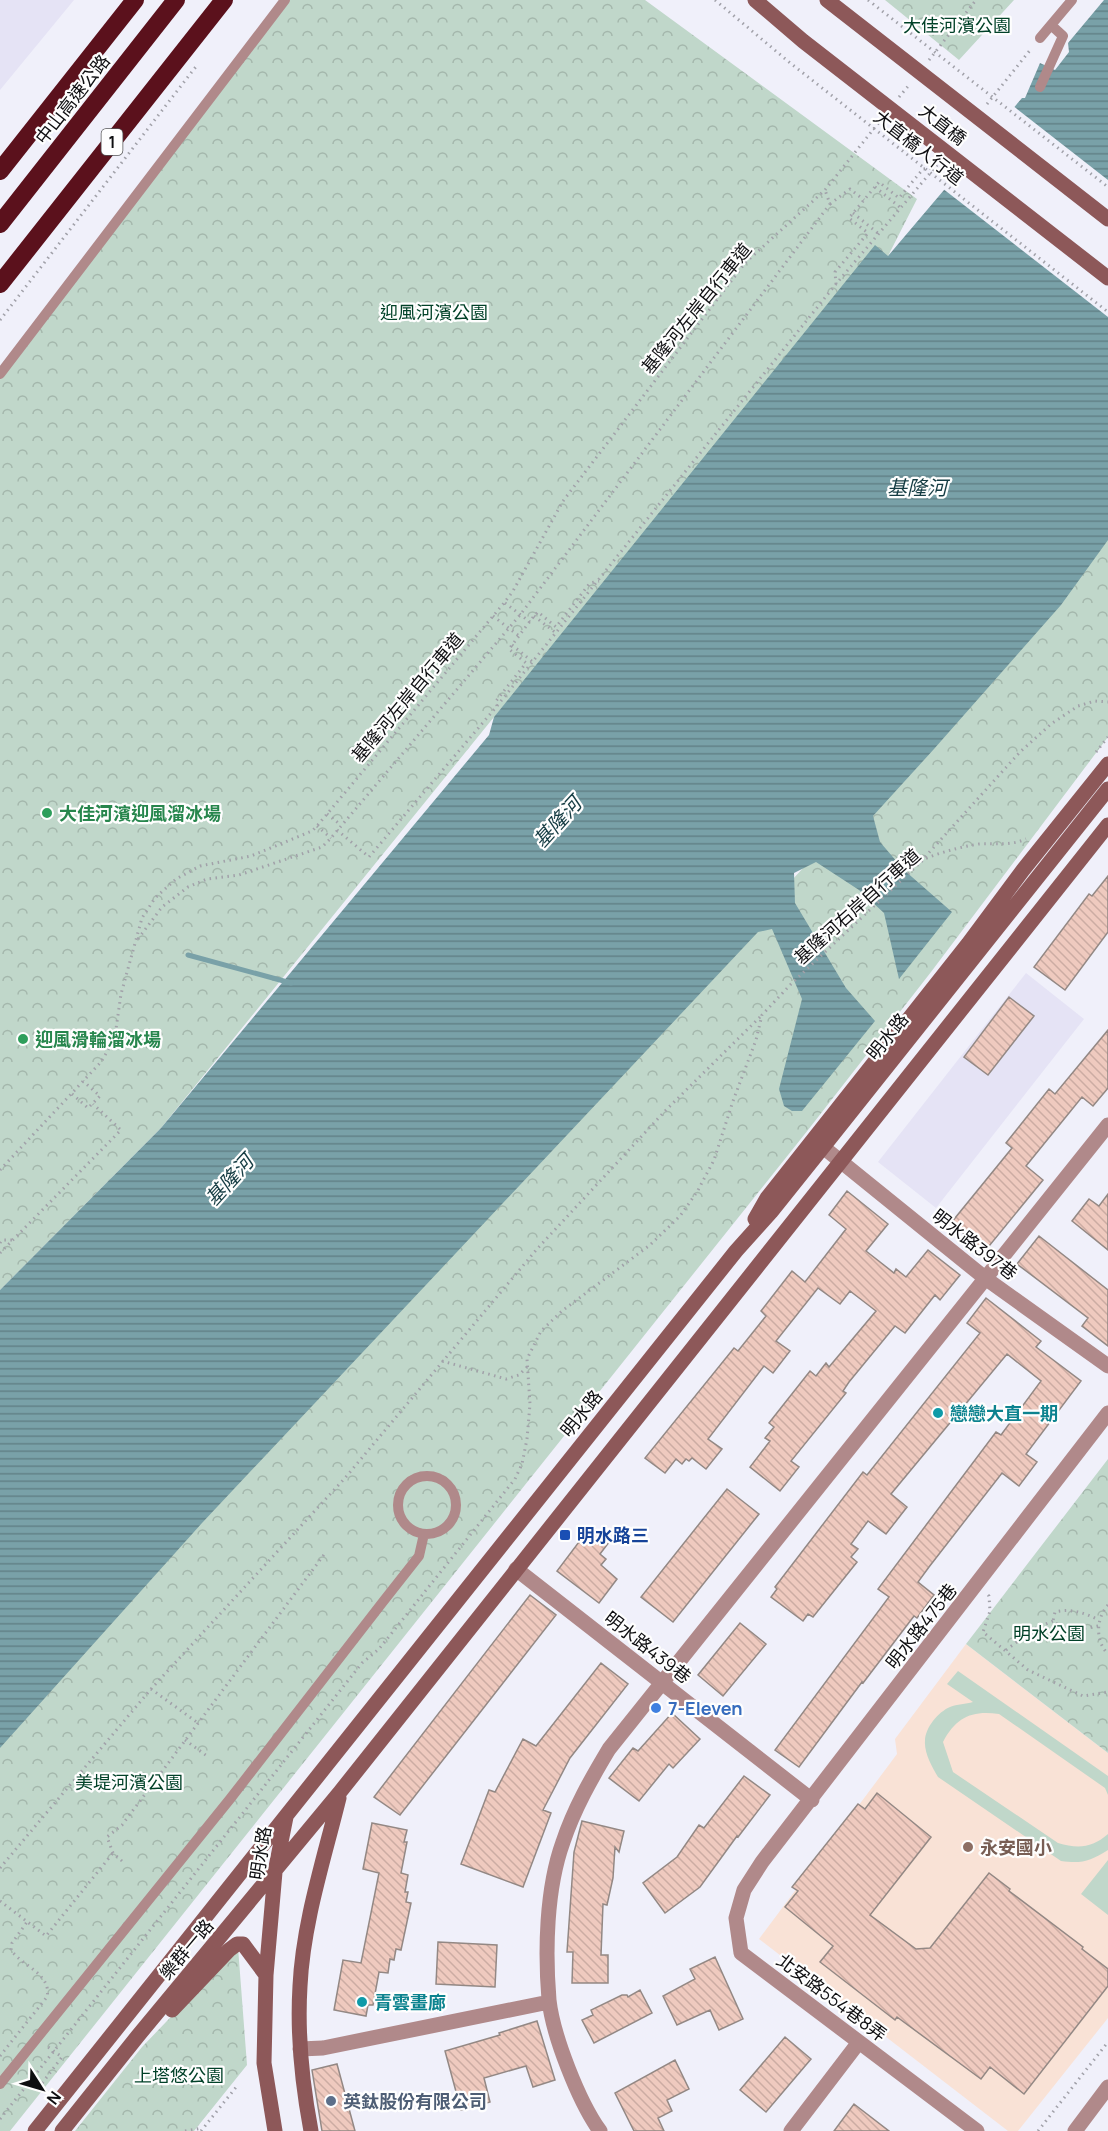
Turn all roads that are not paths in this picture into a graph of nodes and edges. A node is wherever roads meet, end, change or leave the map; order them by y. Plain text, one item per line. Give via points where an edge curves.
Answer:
1 (135, 0) edge
2 (176, 0) edge
3 (224, 0) edge
4 (285, 0) edge
5 (755, 0) edge
6 (827, 0) edge
7 (1072, 0) edge
8 (1051, 25) junction
9 (1040, 38) road end
10 (1040, 87) dead end
11 (0, 171) edge
12 (1108, 219) edge
13 (0, 224) edge
14 (1108, 278) edge
15 (0, 284) edge
16 (0, 374) edge
17 (1108, 764) edge
18 (1108, 789) edge
19 (1108, 825) edge
20 (1108, 1125) edge
21 (823, 1147) junction
22 (842, 1162) junction
23 (736, 1251) junction
24 (985, 1278) junction
25 (1108, 1366) edge
26 (1108, 1413) edge
27 (424, 1534) junction
28 (516, 1569) junction
29 (662, 1682) junction
30 (340, 1792) junction
31 (812, 1800) junction
32 (286, 1814) junction
33 (762, 1862) joint
34 (275, 1872) junction
35 (266, 1975) junction
36 (549, 2002) junction
37 (137, 2037) junction
38 (859, 2042) junction
39 (300, 2049) junction
40 (0, 2084) edge
41 (1108, 2087) edge
42 (35, 2131) edge
43 (62, 2131) edge
44 (275, 2131) edge
45 (311, 2131) edge
46 (600, 2131) edge
47 (790, 2131) edge
48 (976, 2131) edge
49 (1075, 2131) edge

1 - 11 highway, 中山高速公路
2 - 13 highway, 中山高速公路 / 1
3 - 15 highway, 1
4 - 16 lane
5 - 14 main road, 大直橋, bridge
6 - 12 main road, 大直橋, bridge
7 - 8 lane
8 - 9 lane
8 - 10 lane via 1063,36
17 - 23 main road via 767,1198
18 - 21 main road, 明水路
19 - 22 main road
20 - 24 street
21 - 22 street, 明水路397巷
21 - 23 main road, 明水路
22 - 24 street, 明水路397巷
22 - 28 main road
23 - 32 main road, 明水路
24 - 25 street, 明水路397巷
24 - 29 street
26 - 31 street, 明水路475巷
27 - 27 lane via 443,1529 455,1514 451,1488 436,1477 410,1481 399,1497 401,1517 414,1531
27 - 40 lane via 418,1556 404,1575
28 - 29 street, 明水路439巷
28 - 30 main road
29 - 31 street, 明水路439巷
29 - 36 street via 609,1749 582,1796 562,1844 551,1891
30 - 34 main road, 樂群一路
30 - 39 main road via 308,1929 300,1985
31 - 33 street, 明水路475巷
32 - 34 main road, 明水路
32 - 42 main road, 樂群一路
33 - 38 street, 北安路554巷8弄 via 744,1890 736,1918 741,1953
34 - 35 main road, 明水路
34 - 37 main road, 樂群一路
35 - 37 main road via 249,1949 237,1944 167,2015
35 - 44 main road, 明水路 via 264,2062
36 - 39 street via 322,2048
36 - 46 street via 578,2093
37 - 43 main road, 樂群一路
38 - 47 street
38 - 48 street, 北安路554巷8弄
39 - 45 main road
41 - 49 street

